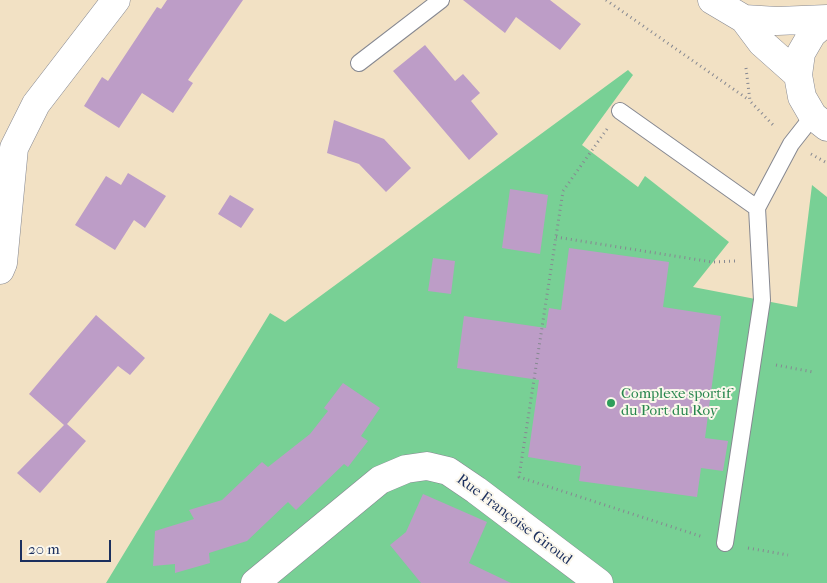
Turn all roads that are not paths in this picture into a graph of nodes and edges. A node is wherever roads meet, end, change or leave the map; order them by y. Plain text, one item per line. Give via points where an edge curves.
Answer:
1 (116, 0) edge
2 (441, 0) edge
3 (712, 0) edge
4 (744, 18) junction
5 (827, 20) edge
6 (359, 63) dead end
7 (798, 75) junction
8 (620, 111) road end
9 (820, 122) edge
10 (757, 208) junction
11 (0, 270) edge
12 (725, 543) road end
13 (255, 583) edge
14 (599, 583) edge

1 - 11 street via 36,104 14,148
2 - 6 lane
3 - 4 street
4 - 5 street
4 - 7 street via 762,43
5 - 7 street via 812,34 802,53
7 - 9 street via 802,97
8 - 10 lane
9 - 10 lane via 791,144
10 - 12 lane via 762,300
13 - 14 street, Rue Françoise Giroud via 380,480 406,468 427,466 448,471

